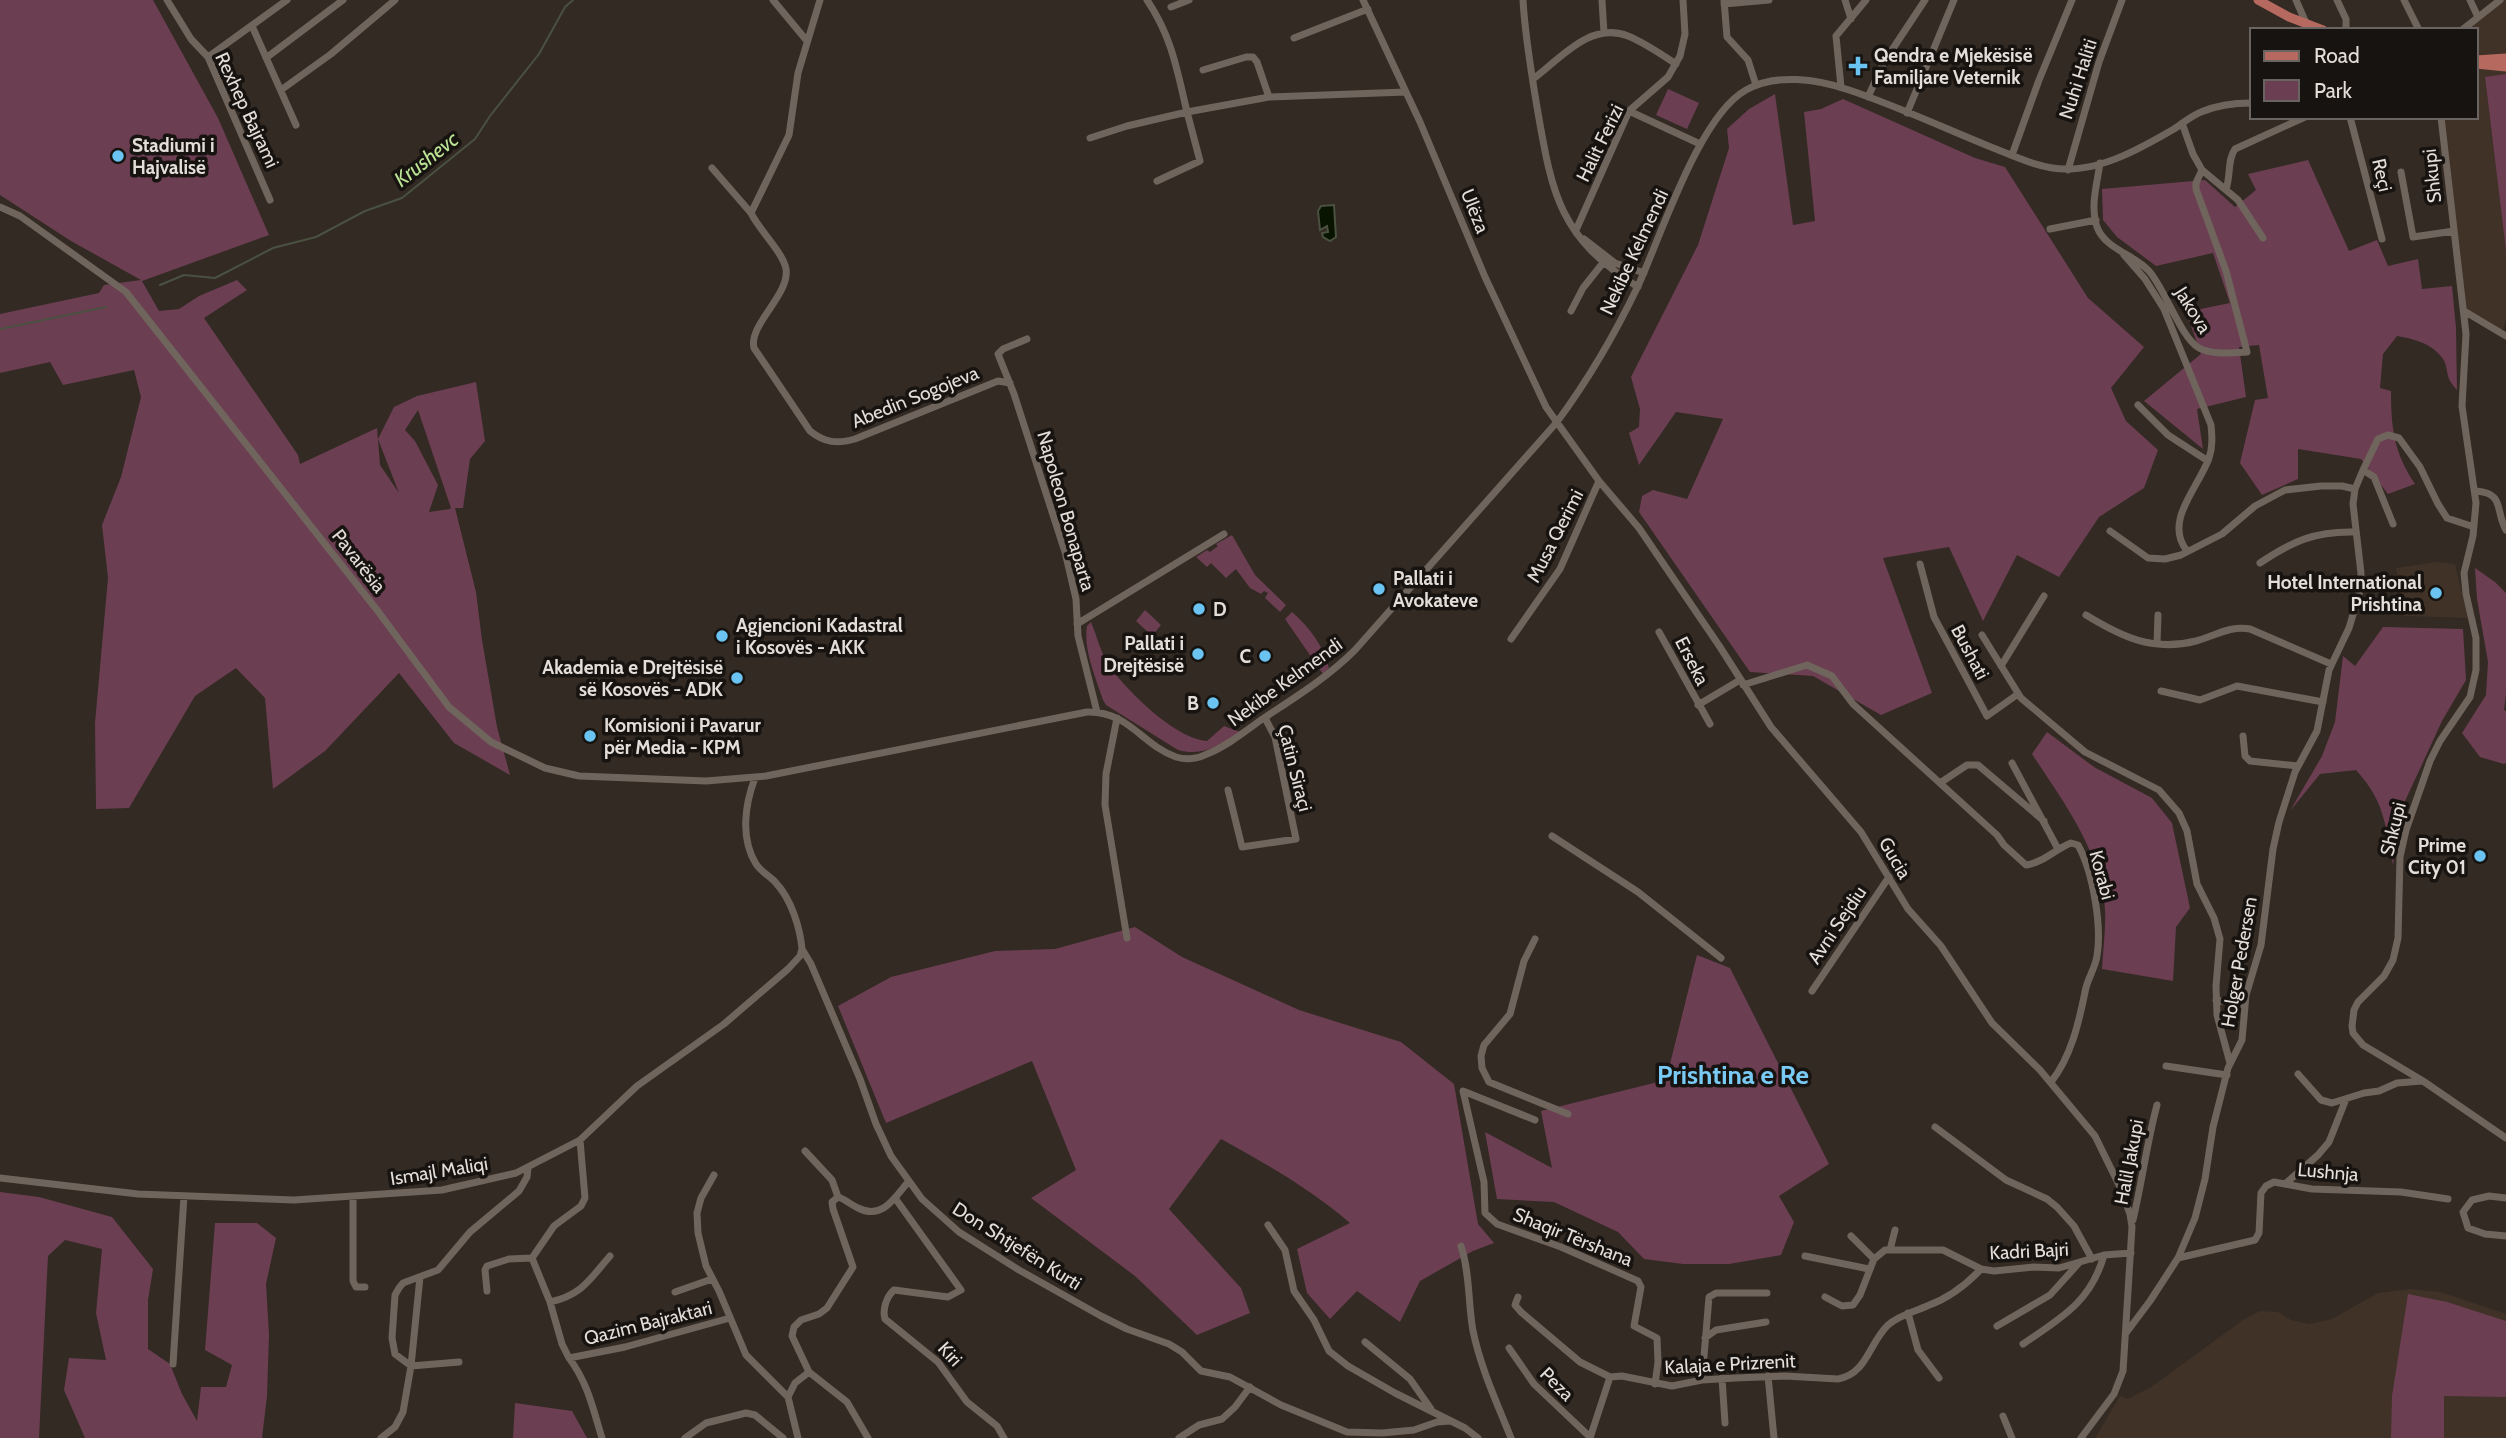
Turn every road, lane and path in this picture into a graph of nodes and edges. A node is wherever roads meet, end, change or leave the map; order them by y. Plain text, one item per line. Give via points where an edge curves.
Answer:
1 (167, 0) edge
2 (287, 0) edge
3 (343, 0) edge
4 (395, 0) edge
5 (773, 0) edge
6 (820, 0) edge
7 (1147, 0) edge
8 (1189, 0) edge
9 (1363, 0) edge
10 (1522, 0) edge
11 (1602, 0) edge
12 (1683, 0) edge
13 (1769, 0) edge
14 (1845, 0) edge
15 (1866, 0) edge
16 (1926, 0) edge
17 (1954, 0) edge
18 (2072, 0) edge
19 (2122, 0) edge
20 (2258, 0) edge
21 (2296, 0) edge
22 (2337, 0) edge
23 (2404, 0) edge
24 (2470, 0) edge
25 (2500, 0) edge
26 (1724, 2) edge
27 (1171, 7) dead end
28 (1368, 9) junction
29 (2478, 17) junction
30 (1851, 19) junction
31 (2306, 23) junction
32 (252, 26) junction
33 (2318, 28) edge
34 (2346, 28) edge
35 (2418, 28) edge
36 (2464, 28) edge
37 (1604, 33) junction
38 (1294, 38) dead end
39 (807, 41) junction
40 (208, 57) junction
41 (267, 58) junction
42 (2506, 58) edge
43 (2478, 62) edge
44 (2478, 62) edge
45 (1676, 64) junction
46 (2506, 67) edge
47 (1203, 70) dead end
48 (1533, 79) junction
49 (1756, 85) junction
50 (1841, 87) junction
51 (281, 90) junction
52 (1406, 92) junction
53 (1269, 97) junction
54 (1868, 97) junction
55 (2250, 103) edge
56 (1629, 111) junction
57 (1187, 112) junction
58 (1907, 113) junction
59 (2301, 119) edge
60 (2351, 119) edge
61 (2441, 119) edge
62 (2182, 123) junction
63 (296, 125) dead end
64 (1090, 138) dead end
65 (1700, 144) junction
66 (2012, 155) junction
67 (2100, 163) junction
68 (712, 168) dead end
69 (2068, 170) junction
70 (2202, 170) junction
71 (2401, 172) dead end
72 (1157, 181) dead end
73 (2226, 189) junction
74 (270, 200) dead end
75 (0, 207) edge
76 (751, 213) junction
77 (2095, 220) junction
78 (2050, 229) dead end
79 (2454, 231) junction
80 (1577, 232) junction
81 (2263, 238) dead end
82 (2382, 239) dead end
83 (2121, 251) junction
84 (1605, 260) junction
85 (1644, 273) junction
86 (1637, 287) junction
87 (1571, 311) dead end
88 (2464, 311) junction
89 (2506, 336) edge
90 (1027, 339) dead end
91 (1010, 383) junction
92 (2138, 405) dead end
93 (1557, 422) junction
94 (2208, 461) junction
95 (2363, 470) junction
96 (1600, 481) junction
97 (2355, 489) junction
98 (2476, 491) junction
99 (2393, 524) dead end
100 (2474, 527) junction
101 (2506, 530) edge
102 (2110, 531) dead end
103 (2356, 532) junction
104 (1224, 534) dead end
105 (2187, 551) junction
106 (1920, 564) dead end
107 (2260, 564) dead end
108 (2045, 596) dead end
109 (2086, 615) dead end
110 (2158, 615) dead end
111 (1077, 624) junction
112 (1659, 632) dead end
113 (1982, 635) dead end
114 (1511, 639) dead end
115 (2157, 644) junction
116 (2331, 664) junction
117 (2001, 666) junction
118 (1742, 682) junction
119 (2161, 691) dead end
120 (2018, 694) junction
121 (2323, 702) junction
122 (1698, 705) junction
123 (1097, 712) junction
124 (1117, 718) junction
125 (1265, 718) junction
126 (1710, 724) dead end
127 (2242, 736) dead end
128 (2012, 763) dead end
129 (2298, 766) junction
130 (766, 776) joint
131 (755, 778) junction
132 (1940, 783) junction
133 (1228, 790) dead end
134 (2044, 821) junction
135 (1552, 836) dead end
136 (2058, 849) junction
137 (1889, 877) junction
138 (1127, 938) dead end
139 (1535, 939) dead end
140 (802, 949) junction
141 (1721, 958) dead end
142 (1812, 992) dead end
143 (2216, 1000) junction
144 (2244, 1005) junction
145 (2230, 1063) junction
146 (2166, 1066) dead end
147 (2298, 1073) dead end
148 (2227, 1075) junction
149 (2051, 1082) junction
150 (2423, 1082) junction
151 (2346, 1099) junction
152 (2157, 1105) dead end
153 (1568, 1114) dead end
154 (1535, 1120) dead end
155 (1936, 1127) dead end
156 (2506, 1138) edge
157 (580, 1140) junction
158 (805, 1151) dead end
159 (528, 1168) junction
160 (714, 1175) dead end
161 (0, 1178) edge
162 (908, 1182) junction
163 (2285, 1184) junction
164 (184, 1196) junction
165 (838, 1197) junction
166 (353, 1198) junction
167 (895, 1198) junction
168 (2506, 1198) edge
169 (2448, 1199) dead end
170 (1268, 1224) dead end
171 (2132, 1227) junction
172 (1895, 1230) dead end
173 (1851, 1236) dead end
174 (2506, 1236) edge
175 (1461, 1246) dead end
176 (1890, 1250) junction
177 (2131, 1253) junction
178 (2104, 1255) junction
179 (610, 1256) dead end
180 (1805, 1256) dead end
181 (532, 1258) junction
182 (2178, 1258) junction
183 (1874, 1259) junction
184 (2092, 1259) junction
185 (2078, 1264) junction
186 (1869, 1269) junction
187 (1981, 1269) junction
188 (420, 1277) junction
189 (712, 1279) junction
190 (365, 1287) dead end
191 (486, 1291) dead end
192 (675, 1292) dead end
193 (1767, 1293) dead end
194 (1518, 1297) dead end
195 (1825, 1297) dead end
196 (550, 1302) junction
197 (1908, 1313) junction
198 (730, 1318) junction
199 (1766, 1322) dead end
200 (1997, 1326) dead end
201 (2125, 1333) junction
202 (1705, 1339) junction
203 (1366, 1342) dead end
204 (2023, 1344) dead end
205 (1509, 1348) dead end
206 (569, 1358) junction
207 (460, 1362) dead end
208 (173, 1364) dead end
209 (411, 1366) junction
210 (809, 1372) junction
211 (1768, 1376) junction
212 (1610, 1377) junction
213 (1722, 1378) junction
214 (1939, 1378) dead end
215 (1702, 1380) junction
216 (1655, 1384) junction
217 (1250, 1387) junction
218 (788, 1397) junction
219 (1431, 1410) junction
220 (2003, 1416) dead end
221 (1450, 1421) junction
222 (1726, 1423) dead end
223 (1590, 1437) edge
224 (381, 1438) edge
225 (602, 1438) edge
226 (685, 1438) edge
227 (783, 1438) edge
228 (798, 1438) edge
229 (867, 1438) edge
230 (1004, 1438) edge
231 (1180, 1438) edge
232 (1478, 1438) edge
233 (1511, 1438) edge
234 (1773, 1438) edge
235 (2012, 1438) edge
236 (2081, 1438) edge

1 - 40 street, Rexhep Bajrami
2 - 32 street
3 - 41 street
4 - 51 street
5 - 39 street
6 - 39 street
7 - 57 street via 1170,41
8 - 27 street
9 - 28 street, Ulëza
10 - 48 street
11 - 37 street
12 - 45 street, Halit Ferizi via 1685,43
13 - 26 street
14 - 30 street
15 - 30 street
16 - 54 street via 1884,62
17 - 58 street
18 - 66 street
19 - 69 street, Nuhi Haliti
20 - 31 main road
21 - 31 street
22 - 34 street
23 - 35 street
24 - 29 street
25 - 29 street
26 - 49 street via 1727,37 1748,60
28 - 38 street
28 - 52 street, Ulëza
29 - 36 street
30 - 50 street via 1835,41
31 - 33 main road
32 - 40 street
32 - 41 street
37 - 45 street via 1629,36
37 - 48 street via 1579,42
39 - 76 street via 794,88 789,135
40 - 74 street, Rexhep Bajrami
41 - 51 street
42 - 43 main road
44 - 46 main road
45 - 56 street, Halit Ferizi via 1668,77
47 - 53 street via 1253,57
48 - 80 street via 1552,185
49 - 50 street, Nekibe Kelmendi via 1787,80
49 - 65 street, Nekibe Kelmendi via 1727,105
50 - 54 street, Nekibe Kelmendi
51 - 63 street
52 - 53 street
52 - 93 street, Ulëza via 1540,396
53 - 57 street
54 - 58 street, Nekibe Kelmendi
55 - 62 street, Nekibe Kelmendi via 2211,108
56 - 65 street
56 - 80 street, Halit Ferizi
57 - 64 street
57 - 72 street via 1200,161
58 - 66 street, Nekibe Kelmendi
59 - 73 street via 2235,149
60 - 82 street, Reçi
61 - 79 street, Shkupi
62 - 67 street, Nekibe Kelmendi
62 - 70 street
65 - 85 street, Nekibe Kelmendi
66 - 69 street, Nekibe Kelmendi
67 - 69 street, Nekibe Kelmendi
67 - 77 street
68 - 76 street
70 - 73 street
70 - 83 street, Jakova via 2196,189 2226,271 2247,352 2206,350 2192,342 2150,272
71 - 79 street, Shkupi via 2413,237
73 - 81 street
75 - 131 street, Pavarësia via 20,216 126,292 449,707 491,742 545,768 579,776 670,781
76 - 91 street, Abedin Sogojeva via 782,259 786,274 753,346 814,435 831,442 847,441 998,381
77 - 78 street
77 - 83 street, Jakova via 2104,238
79 - 88 street, Shkupi
80 - 84 street
83 - 94 street via 2164,309 2179,345 2211,425
84 - 85 street
84 - 86 street
84 - 87 street
85 - 86 street, Nekibe Kelmendi
86 - 93 street, Nekibe Kelmendi
88 - 89 street
88 - 98 street, Shkupi via 2462,406
90 - 91 street, Napoleon Bonaparta via 999,354
91 - 111 street, Napoleon Bonaparta via 1068,561
92 - 94 street via 2168,435
93 - 96 street, Gucia
93 - 125 street, Nekibe Kelmendi via 1361,645
94 - 105 street via 2179,521 2179,536
95 - 97 street, Holger Pedersen
95 - 99 street via 2374,477
95 - 100 street, Holger Pedersen via 2378,439 2388,435 2399,438 2447,518
96 - 114 street, Musa Qerimi via 1560,569
96 - 118 street, Gucia via 1639,528
97 - 103 street, Holger Pedersen
97 - 105 street via 2285,490 2255,506 2222,534
98 - 100 street, Shkupi
98 - 101 street via 2496,499
100 - 150 street, Shkupi via 2464,573 2477,649 2473,687 2435,749 2406,830 2393,960 2358,1002 2351,1019 2353,1033 2364,1045
102 - 105 street via 2148,558 2175,557
103 - 107 street via 2310,536
103 - 116 street, Holger Pedersen via 2359,595
104 - 111 street
106 - 120 street, Bushati via 1934,617 1987,716
108 - 117 street
109 - 115 street via 2130,638
110 - 115 street
111 - 123 street, Napoleon Bonaparta
112 - 122 street, Erseka
113 - 117 street
115 - 116 street via 2195,641 2244,628
116 - 121 street, Holger Pedersen
117 - 120 street
118 - 122 street, Erseka
118 - 132 street, Erseka via 1801,666 1815,667 1832,676 1853,704
118 - 137 street, Gucia via 1771,727 1861,832
119 - 121 street via 2200,700 2236,686
120 - 143 street via 2085,752 2159,790 2179,813 2197,884 2220,939
121 - 129 street, Holger Pedersen via 2317,731
122 - 126 street, Erseka
123 - 124 street, Nekibe Kelmendi
123 - 130 street, Nekibe Kelmendi
124 - 125 street, Nekibe Kelmendi via 1168,753 1190,759 1215,750
124 - 138 street via 1105,805
125 - 133 street, Çatin Siraçi via 1275,737 1296,839 1242,847
127 - 129 street via 2250,761
128 - 134 street
129 - 144 street, Holger Pedersen via 2275,835 2261,945
130 - 131 street, Pavarësia
131 - 140 street, Don Shtjefën Kurti via 746,810 749,847 756,864 785,897 800,931
132 - 134 street via 1966,765 1978,765
132 - 136 street, Korabi via 2026,865 2039,863
134 - 136 street
135 - 141 street via 1638,892
136 - 149 street, Korabi via 2071,843 2080,849 2096,912 2098,947 2079,1021
137 - 142 street, Avni Sejdiu
137 - 149 street, Gucia via 1993,1024
139 - 153 street via 1510,1014 1484,1045 1482,1068 1489,1082
140 - 157 street, Ismajl Maliqi via 788,969 724,1024 637,1086
140 - 162 street, Don Shtjefën Kurti via 884,1142
143 - 144 street
143 - 145 street
144 - 145 street, Holger Pedersen via 2242,1040
145 - 148 street, Holger Pedersen
146 - 148 street
147 - 151 street via 2321,1100
148 - 182 street, Holger Pedersen via 2195,1218
149 - 171 street, Gucia via 2105,1154
150 - 151 street via 2398,1083
150 - 156 street, Shkupi
151 - 163 street via 2329,1142
152 - 171 street, Halil Jakupi
154 - 216 street, Shaqir Tërshana via 1463,1091 1485,1182 1487,1217 1638,1281 1641,1287 1634,1322 1635,1328 1657,1338
155 - 184 street via 2006,1180 2057,1207
157 - 159 street, Ismajl Maliqi
157 - 181 street via 585,1198 554,1226
158 - 165 street via 832,1180
159 - 166 street, Ismajl Maliqi via 479,1183
159 - 188 street via 519,1191 470,1232 438,1270
160 - 189 street via 698,1204 697,1225
161 - 164 street, Ismajl Maliqi
162 - 167 street
162 - 217 street, Don Shtjefën Kurti via 944,1220 1019,1270 1126,1329 1169,1344 1201,1371
163 - 169 street, Lushnja
163 - 182 street, Lushnja via 2270,1184 2261,1193 2259,1233 2252,1242
164 - 166 street, Ismajl Maliqi
164 - 208 street
165 - 167 street via 873,1213
165 - 210 street via 832,1202 833,1209 854,1265 827,1308 801,1320 792,1332
166 - 190 street via 353,1281 356,1287
167 - 230 street, Kiri via 961,1290 948,1297 891,1292 885,1319 938,1362 967,1402 997,1426
168 - 174 street via 2472,1200 2463,1212 2468,1228
170 - 219 street via 1285,1250 1294,1291 1329,1351
171 - 177 street, Gucia
172 - 176 street
173 - 183 street
175 - 233 street via 1478,1349
176 - 183 street
176 - 187 street, Kadri Bajri via 1943,1251
177 - 178 street, Kadri Bajri
177 - 201 street, Gucia
178 - 184 street, Kadri Bajri
178 - 204 street via 2095,1280 2079,1303
179 - 196 street via 570,1297
180 - 186 street
181 - 191 street via 487,1266
181 - 196 street, Qazim Bajraktari
182 - 201 street, Holger Pedersen
183 - 186 street
184 - 185 street, Kadri Bajri
185 - 187 street, Kadri Bajri
185 - 200 street, Kadri Bajri via 2050,1295
186 - 195 street via 1853,1305 1842,1306
187 - 197 street, Kalaja e Prizrenit via 1951,1295
188 - 209 street
188 - 209 street via 402,1283 396,1295 393,1350
189 - 192 street
189 - 198 street
193 - 202 street via 1712,1294
194 - 212 street, Kalaja e Prizrenit via 1515,1305 1521,1312 1580,1362
196 - 206 street, Qazim Bajraktari
197 - 211 street, Kalaja e Prizrenit via 1886,1326 1864,1362 1845,1378
197 - 214 street via 1918,1350
198 - 206 street, Qazim Bajraktari
198 - 218 street via 746,1355
199 - 202 street via 1716,1329
201 - 236 street via 2120,1382
202 - 215 street
203 - 219 street via 1410,1379
205 - 223 street, Peza via 1534,1384
206 - 225 street via 587,1388
207 - 209 street
209 - 224 street via 399,1423
210 - 218 street via 795,1383
210 - 229 street via 846,1402
211 - 213 street, Kalaja e Prizrenit
211 - 234 street
212 - 216 street, Kalaja e Prizrenit
212 - 223 street
213 - 215 street, Kalaja e Prizrenit
213 - 222 street
215 - 216 street, Kalaja e Prizrenit
217 - 221 street, Don Shtjefën Kurti via 1347,1432 1414,1430
217 - 231 street via 1222,1419 1199,1425
218 - 228 street
219 - 221 street
220 - 235 street
221 - 232 street
226 - 227 street via 706,1423 746,1413

